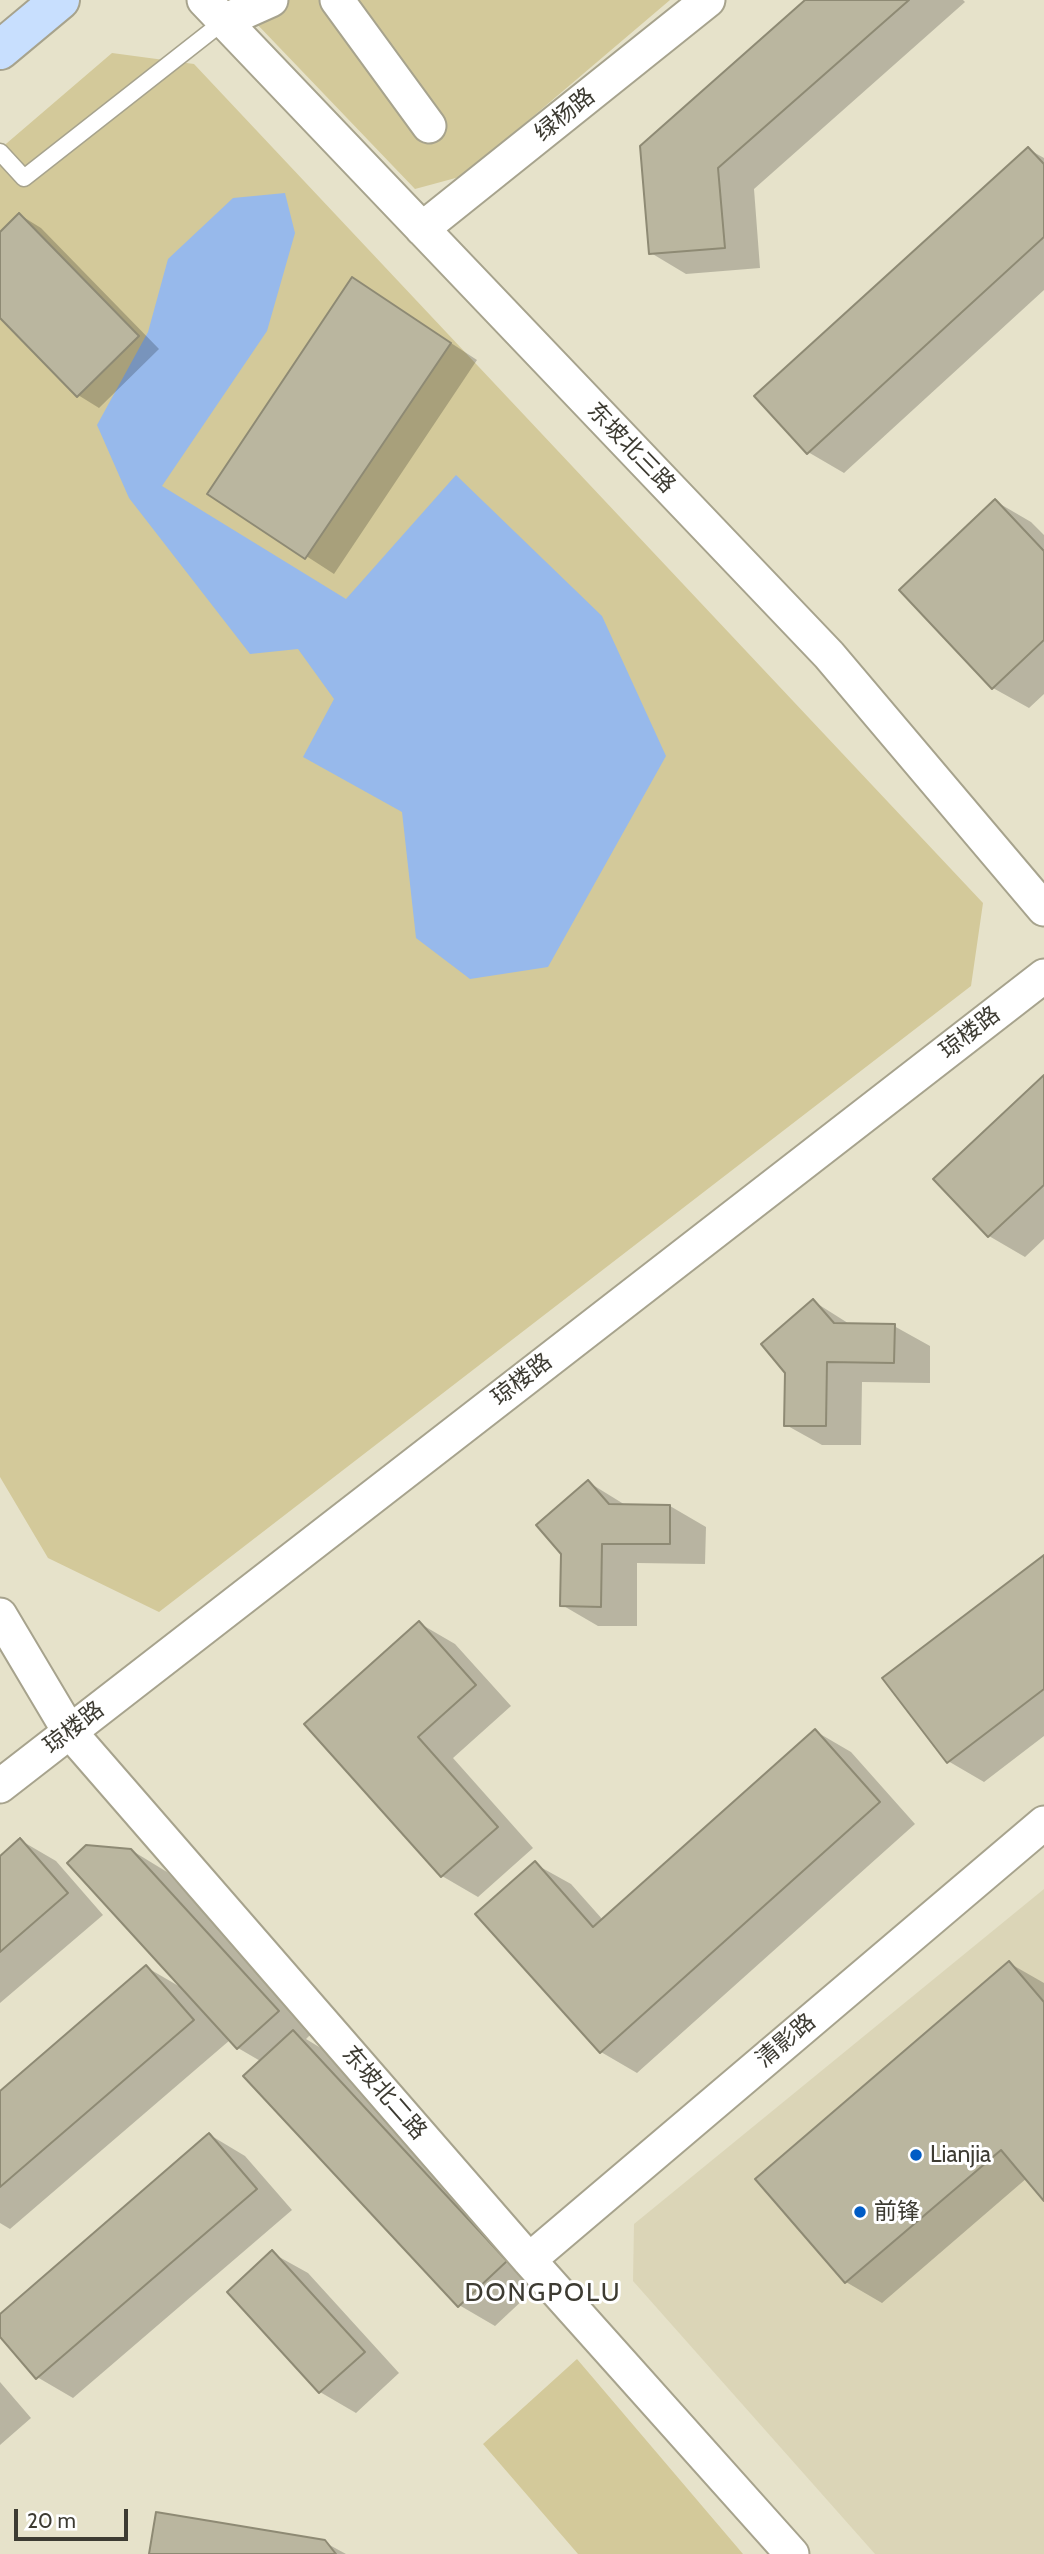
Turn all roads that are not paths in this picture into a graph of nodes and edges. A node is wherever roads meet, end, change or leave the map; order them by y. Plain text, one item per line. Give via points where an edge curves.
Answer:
1 (60, 0) edge
2 (271, 0) edge
3 (337, 0) edge
4 (708, 0) edge
5 (214, 11) edge
6 (0, 50) edge
7 (429, 126) dead end
8 (0, 152) edge
9 (422, 229) junction
10 (1044, 909) edge
11 (1044, 976) edge
12 (0, 1615) edge
13 (69, 1731) junction
14 (0, 1786) edge
15 (1044, 1823) edge
16 (529, 2260) junction
17 (792, 2554) edge

1 - 6 main road
2 - 5 street
3 - 7 street
4 - 9 street, 绿杨路
5 - 8 lane via 24,178
5 - 9 street, 东坡北三路
9 - 10 street, 东坡北三路 via 829,655
11 - 13 street, 琼楼路
12 - 13 street, 东坡北二路
13 - 14 street, 琼楼路
13 - 16 street, 东坡北二路
15 - 16 street, 清影路
16 - 17 street, 东坡北二路

